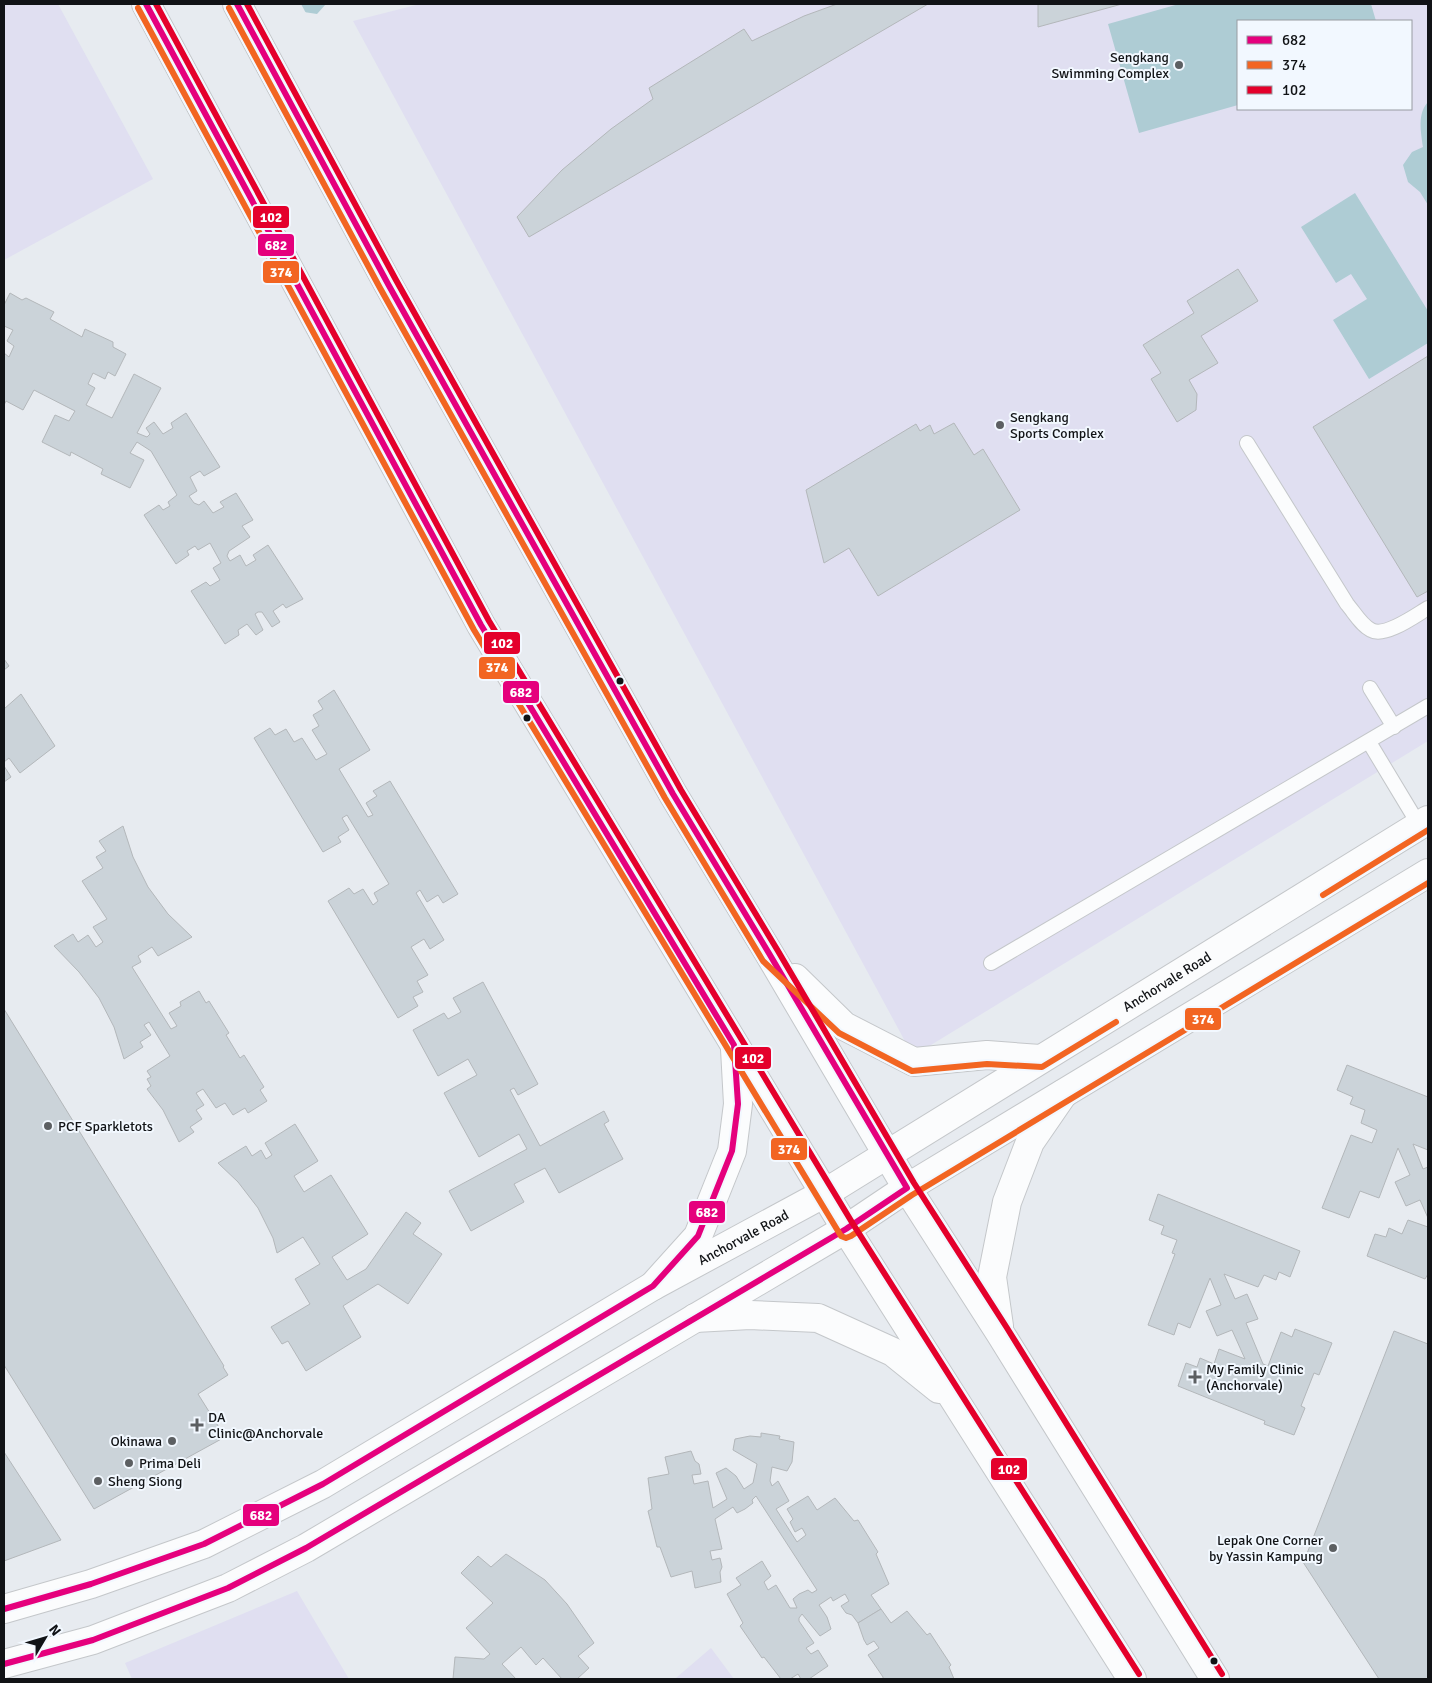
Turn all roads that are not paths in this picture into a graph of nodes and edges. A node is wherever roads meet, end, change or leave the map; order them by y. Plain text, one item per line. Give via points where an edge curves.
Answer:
1 (146, 4) edge
2 (237, 4) edge
3 (1247, 443) dead end
4 (1428, 608) edge
5 (1370, 688) dead end
6 (1428, 706) edge
7 (1394, 727) junction
8 (1369, 742) junction
9 (1423, 822) edge
10 (1428, 873) edge
11 (770, 955) junction
12 (991, 963) dead end
13 (734, 1045) junction
14 (1040, 1059) junction
15 (1063, 1094) junction
16 (887, 1154) junction
17 (907, 1188) junction
18 (825, 1193) junction
19 (846, 1229) junction
20 (652, 1286) junction
21 (695, 1318) junction
22 (1000, 1333) junction
23 (956, 1402) junction
24 (4, 1609) edge
25 (4, 1664) edge
26 (1132, 1679) edge
27 (1215, 1679) edge

1 - 13 main road via 481,626
2 - 11 main road via 388,284 673,794
3 - 4 lane via 1347,604 1366,627 1375,632 1386,632
5 - 7 lane
6 - 7 lane
7 - 8 lane
8 - 9 lane
8 - 12 lane
9 - 14 main road, Anchorvale Road
10 - 15 main road
11 - 14 main road via 844,1026 914,1062 986,1056
11 - 16 main road
13 - 18 main road
13 - 20 main road via 738,1104 732,1151 698,1236
14 - 16 main road, Anchorvale Road
15 - 17 main road
15 - 22 main road via 1030,1142 1007,1202 992,1277
16 - 17 main road
16 - 18 main road, Anchorvale Road
17 - 19 main road
17 - 22 main road
18 - 19 main road
18 - 20 main road, Anchorvale Road
19 - 21 main road
19 - 23 main road
20 - 24 main road, Anchorvale Road via 323,1484 204,1544 91,1584
21 - 23 main road via 750,1315 818,1318 893,1352
21 - 25 main road via 306,1548 228,1588 92,1640
22 - 27 main road
23 - 26 main road

